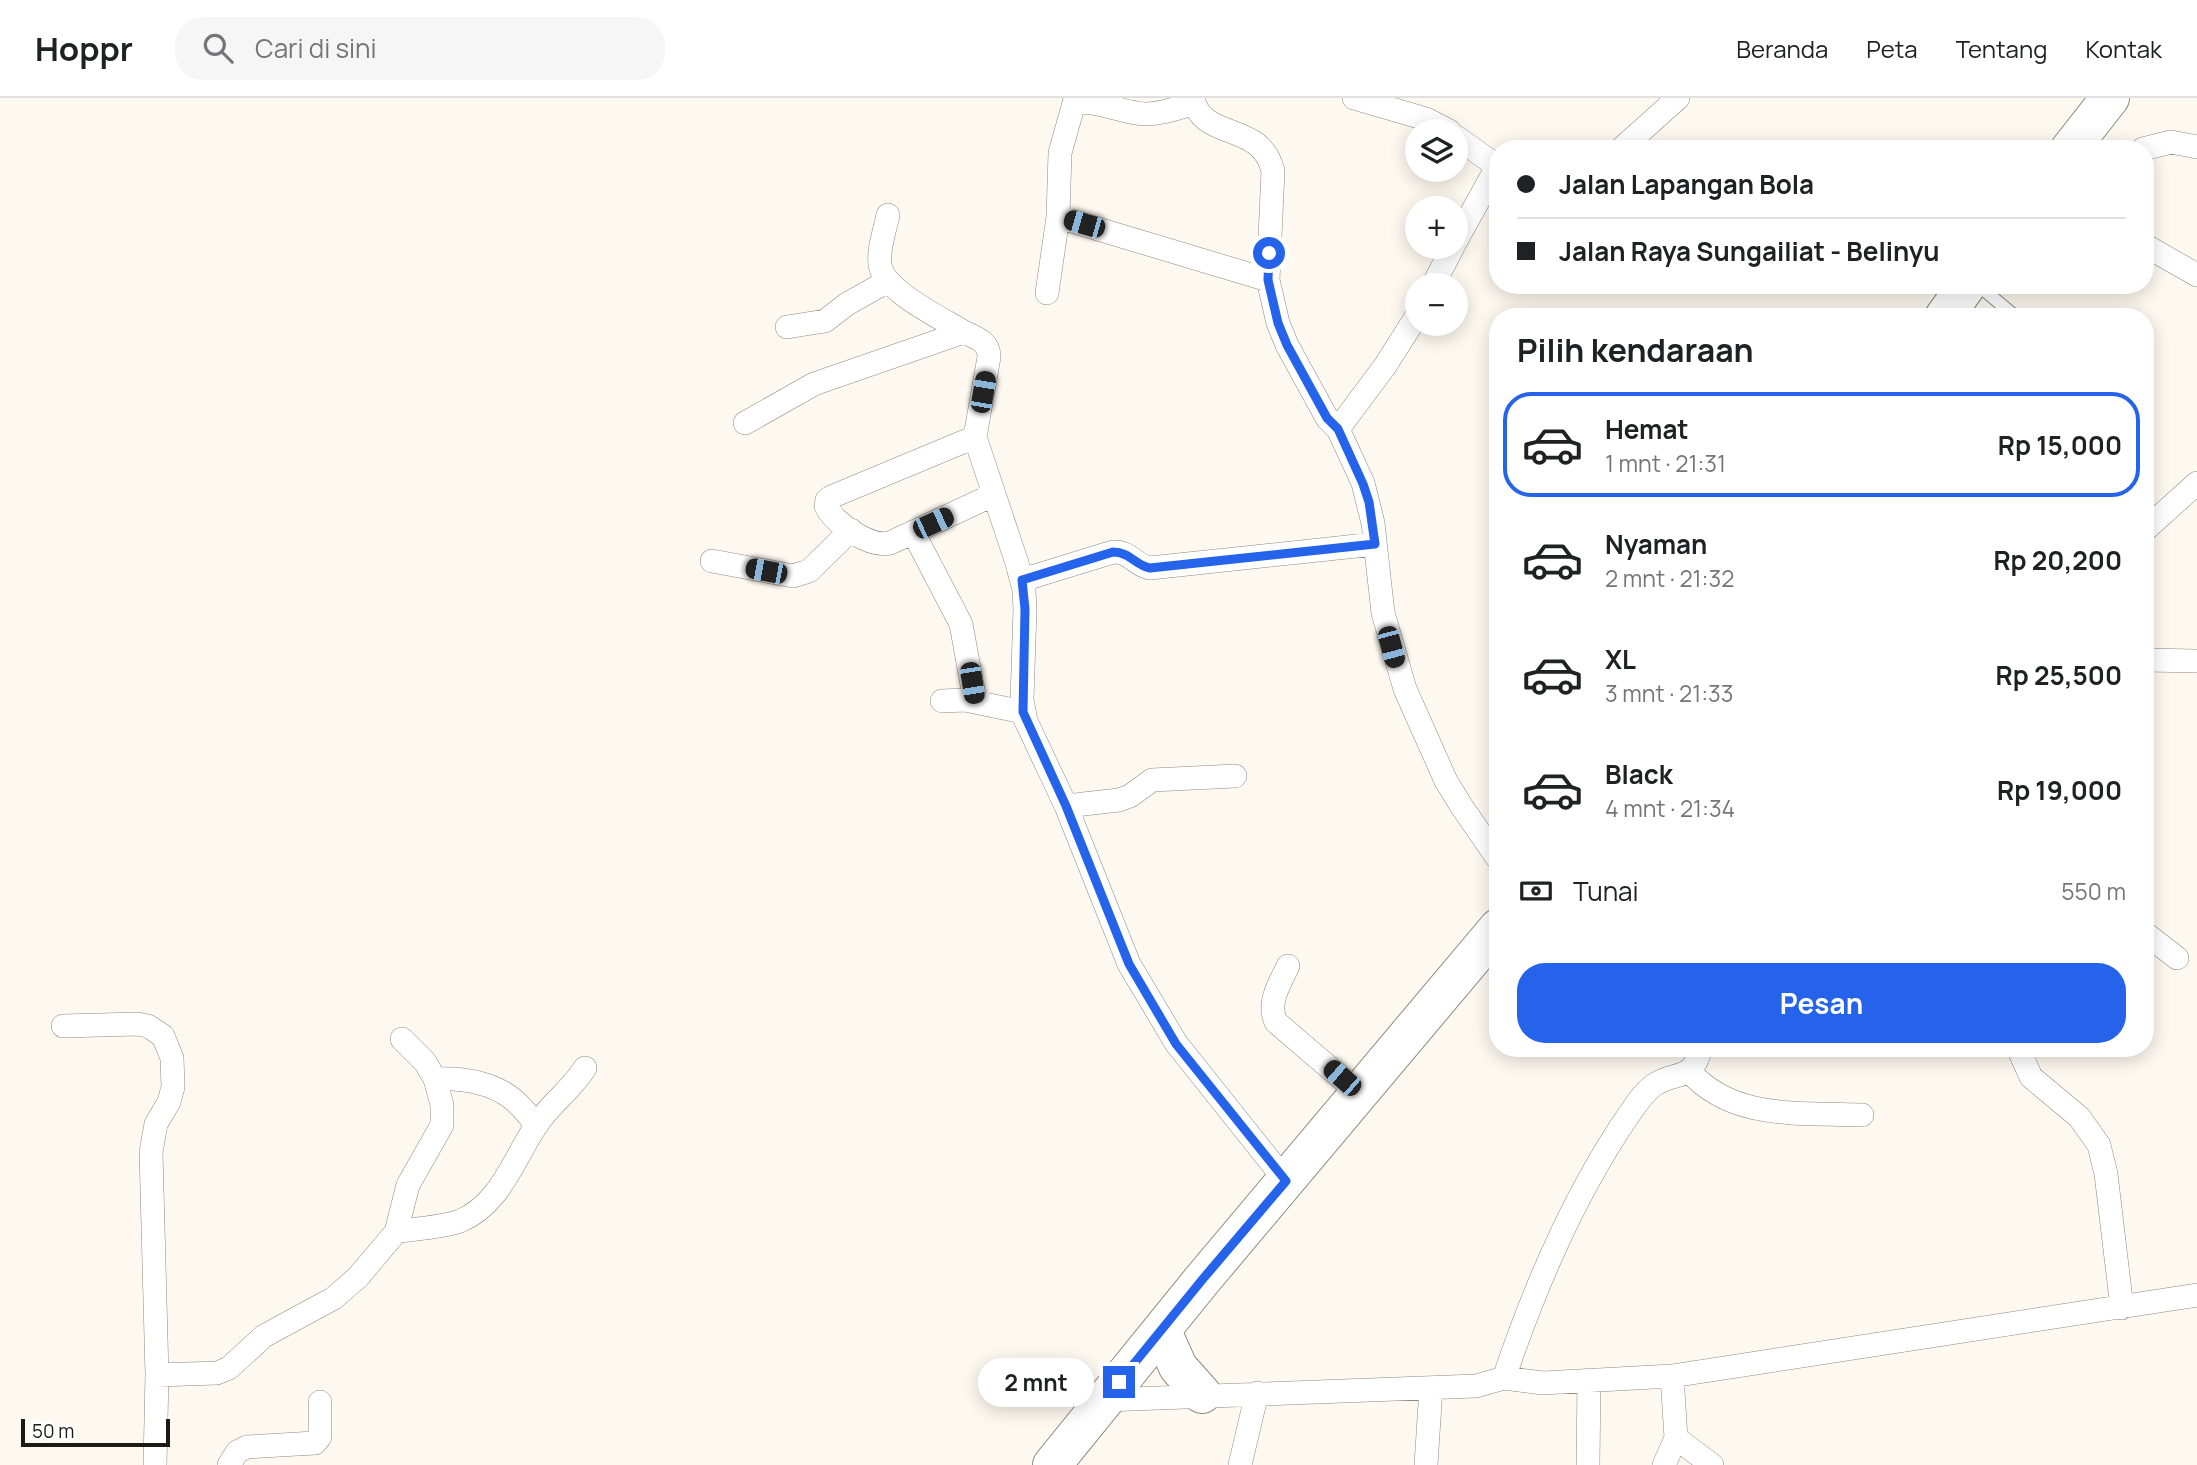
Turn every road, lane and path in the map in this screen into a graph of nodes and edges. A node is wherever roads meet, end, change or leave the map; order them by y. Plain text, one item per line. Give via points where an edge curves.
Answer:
1 (1354, 98) edge
2 (1678, 98) edge
3 (2106, 99) edge
4 (1194, 100) edge
5 (1426, 119) edge
6 (1631, 140) edge
7 (2076, 140) edge
8 (1468, 144) edge
9 (2154, 146) edge
10 (2197, 147) edge
11 (1489, 159) edge
12 (1489, 181) edge
13 (888, 215) dead end
14 (1058, 217) junction
15 (1468, 219) edge
16 (2154, 251) edge
17 (2197, 275) edge
18 (1268, 280) junction
19 (888, 281) junction
20 (1047, 293) dead end
21 (1989, 294) edge
22 (2005, 308) edge
23 (787, 327) dead end
24 (964, 332) junction
25 (1405, 334) edge
26 (745, 424) dead end
27 (1338, 429) junction
28 (975, 437) junction
29 (2197, 483) edge
30 (993, 495) junction
31 (2154, 522) edge
32 (851, 530) junction
33 (913, 532) junction
34 (1375, 544) junction
35 (712, 561) dead end
36 (1022, 580) junction
37 (2154, 660) edge
38 (2197, 661) edge
39 (942, 701) dead end
40 (975, 701) junction
41 (1023, 712) junction
42 (1235, 776) dead end
43 (1066, 806) junction
44 (1489, 846) edge
45 (1489, 939) edge
46 (2154, 940) edge
47 (2177, 958) dead end
48 (1287, 967) dead end
49 (63, 1026) dead end
50 (402, 1040) dead end
51 (1698, 1057) edge
52 (2022, 1057) edge
53 (585, 1068) dead end
54 (1689, 1071) junction
55 (435, 1079) junction
56 (1360, 1094) junction
57 (1862, 1115) dead end
58 (537, 1125) junction
59 (1286, 1181) junction
60 (396, 1232) junction
61 (2197, 1295) edge
62 (2122, 1308) junction
63 (1162, 1331) junction
64 (157, 1375) junction
65 (1672, 1376) junction
66 (1504, 1378) junction
67 (1589, 1380) junction
68 (1431, 1388) junction
69 (1256, 1393) junction
70 (1202, 1394) junction
71 (1105, 1400) junction
72 (320, 1402) dead end
73 (1676, 1438) junction
74 (155, 1465) edge
75 (229, 1465) edge
76 (1052, 1465) edge
77 (1240, 1465) edge
78 (1426, 1465) edge
79 (1588, 1465) edge
80 (1664, 1465) edge
81 (1712, 1465) edge

1 - 5 street
2 - 6 street
3 - 7 highway
4 - 14 street via 1172,110 1145,114 1087,101 1074,103 1060,153
4 - 18 street via 1208,122 1251,139 1270,156
8 - 11 street
9 - 10 street via 2171,142
12 - 15 street
13 - 19 street via 879,263
14 - 18 street
14 - 20 street
16 - 17 street
18 - 27 street via 1287,345 1327,418
19 - 23 street via 825,321
19 - 24 street
21 - 22 lane
24 - 26 street via 814,384
24 - 28 street via 989,349
25 - 27 street
27 - 34 street via 1366,493
28 - 30 street
28 - 32 street via 827,500 829,513
29 - 31 street
30 - 33 street
30 - 36 street
32 - 33 street via 881,544
32 - 35 street via 800,575
33 - 40 street via 961,624
34 - 36 street via 1150,568 1125,553 1113,552
34 - 44 street via 1386,629 1405,689 1446,781
36 - 41 street
37 - 38 street
39 - 40 street
40 - 41 street
41 - 43 street
42 - 43 street via 1152,780 1119,800
43 - 59 street via 1129,964 1153,1007 1193,1067
45 - 56 highway
46 - 47 street
48 - 56 street via 1273,1001 1276,1022
49 - 64 street via 148,1026 163,1036 172,1058 171,1094 156,1124 151,1152
50 - 55 street
51 - 54 street
52 - 62 street via 2031,1077 2079,1117 2099,1145
53 - 58 street
54 - 57 street via 1715,1095 1747,1107
54 - 66 street via 1651,1086 1610,1142 1568,1219
55 - 58 street via 462,1079 503,1093
55 - 60 street via 443,1105 442,1125 412,1175
56 - 59 highway
58 - 60 street via 508,1177 478,1209 460,1221
59 - 63 highway
60 - 64 street via 348,1287 264,1336 229,1368 217,1373
61 - 62 street
62 - 65 street
63 - 70 highway via 1178,1367
63 - 71 highway
64 - 74 street
65 - 67 street
65 - 73 street
66 - 67 street via 1543,1383
66 - 68 street via 1476,1386
67 - 79 street
68 - 69 street
68 - 78 street
69 - 70 street
69 - 77 street
70 - 71 street
71 - 76 highway
72 - 75 street via 320,1437 315,1443 247,1447 237,1452
73 - 80 street
73 - 81 street

